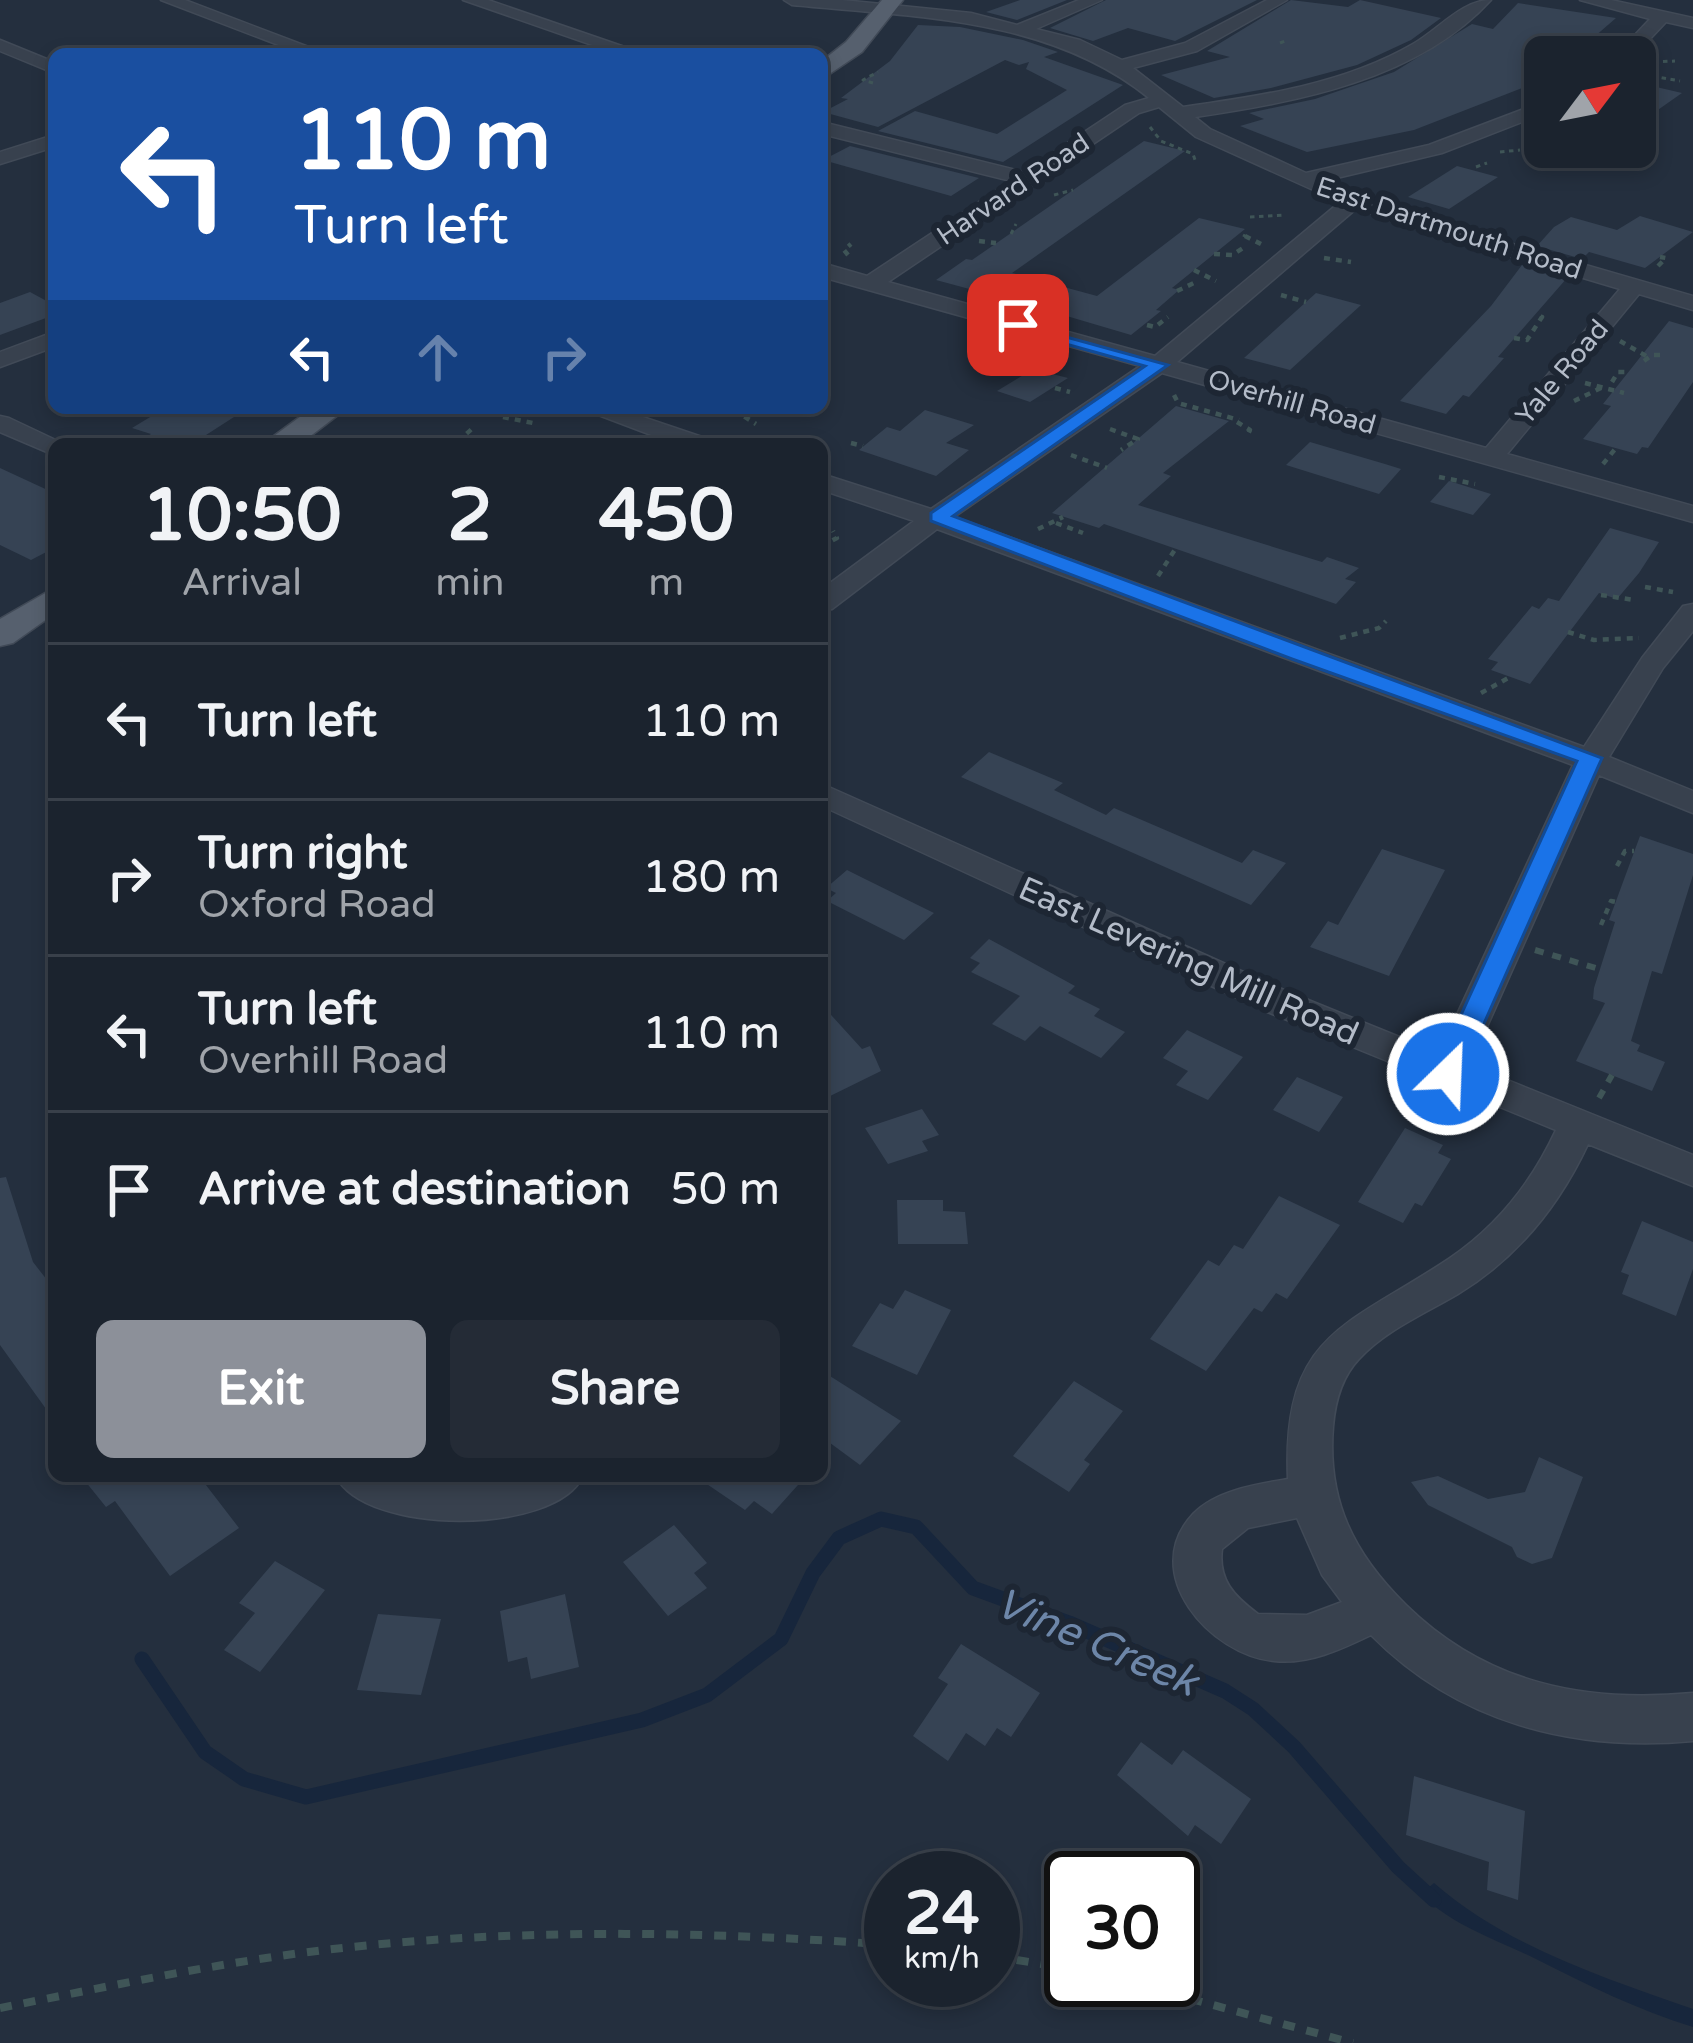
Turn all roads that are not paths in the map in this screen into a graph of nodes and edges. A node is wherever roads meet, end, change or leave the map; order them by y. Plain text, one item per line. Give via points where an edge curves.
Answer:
1 (169, 0) edge
2 (471, 0) edge
3 (792, 0) edge
4 (986, 0) edge
5 (1094, 0) edge
6 (1279, 0) edge
7 (1483, 0) edge
8 (1588, 0) edge
9 (889, 5) edge
10 (1662, 16) junction
11 (961, 17) junction
12 (1693, 23) edge
13 (1021, 28) junction
14 (1643, 36) edge
15 (599, 41) junction
16 (0, 46) edge
17 (301, 48) edge
18 (579, 48) edge
19 (619, 48) edge
20 (48, 66) edge
21 (1120, 66) junction
22 (828, 67) edge
23 (1167, 107) junction
24 (1524, 115) edge
25 (828, 129) edge
26 (48, 143) edge
27 (0, 158) edge
28 (1027, 179) junction
29 (1303, 180) junction
30 (1352, 201) junction
31 (828, 272) edge
32 (1693, 281) edge
33 (870, 284) junction
34 (1634, 286) junction
35 (1663, 294) junction
36 (1693, 303) edge
37 (48, 341) edge
38 (0, 360) edge
39 (1160, 376) junction
40 (323, 414) edge
41 (610, 414) edge
42 (0, 423) edge
43 (288, 438) edge
44 (681, 438) edge
45 (48, 444) edge
46 (1491, 458) junction
47 (828, 484) edge
48 (1693, 514) edge
49 (938, 517) junction
50 (828, 599) edge
51 (48, 602) edge
52 (1693, 612) edge
53 (0, 634) edge
54 (1590, 758) junction
55 (828, 797) edge
56 (1693, 803) edge
57 (1448, 1074) junction
58 (1577, 1125) junction
59 (1693, 1171) edge
60 (370, 1482) edge
61 (546, 1482) edge
62 (1309, 1496) junction
63 (1376, 1608) junction
64 (1693, 1717) edge

1 - 17 street
2 - 15 street
3 - 9 street, East Dartmouth Road
4 - 11 street
5 - 13 street
6 - 21 street via 1191,47
7 - 23 street, Harvard Road via 1430,40 1351,76 1258,101
8 - 10 street
9 - 11 street, East Dartmouth Road
9 - 22 main road
10 - 12 street
10 - 14 street
11 - 13 street, East Dartmouth Road
13 - 21 street, East Dartmouth Road
15 - 18 street
15 - 19 street
16 - 20 street
21 - 23 street, East Dartmouth Road
23 - 28 street, Harvard Road via 1132,109
23 - 29 street, East Dartmouth Road
24 - 29 street via 1435,149
25 - 28 street
26 - 27 street
28 - 33 street, Harvard Road
29 - 30 street, East Dartmouth Road
30 - 34 street, East Dartmouth Road
30 - 39 street
31 - 33 street, Overhill Road
32 - 35 street
33 - 39 street, Overhill Road
34 - 35 street, East Dartmouth Road
34 - 46 street, Yale Road
35 - 36 street, East Dartmouth Road
37 - 38 street
39 - 46 street, Overhill Road
39 - 49 street
40 - 43 main road
41 - 44 street
42 - 45 street
46 - 48 street, Overhill Road
47 - 49 street
49 - 50 street
49 - 54 street
51 - 53 main road
52 - 54 street
54 - 56 street
54 - 57 street
55 - 57 street, East Levering Mill Road
57 - 58 street, East Levering Mill Road
58 - 59 street, East Levering Mill Road
58 - 62 street via 1559,1168 1511,1230 1348,1342 1327,1367 1310,1434
60 - 61 street via 467,1502
62 - 63 street
62 - 63 street via 1241,1510 1207,1529 1196,1550 1197,1577 1210,1603 1261,1637 1296,1639
63 - 64 street via 1436,1660 1522,1705 1589,1722

